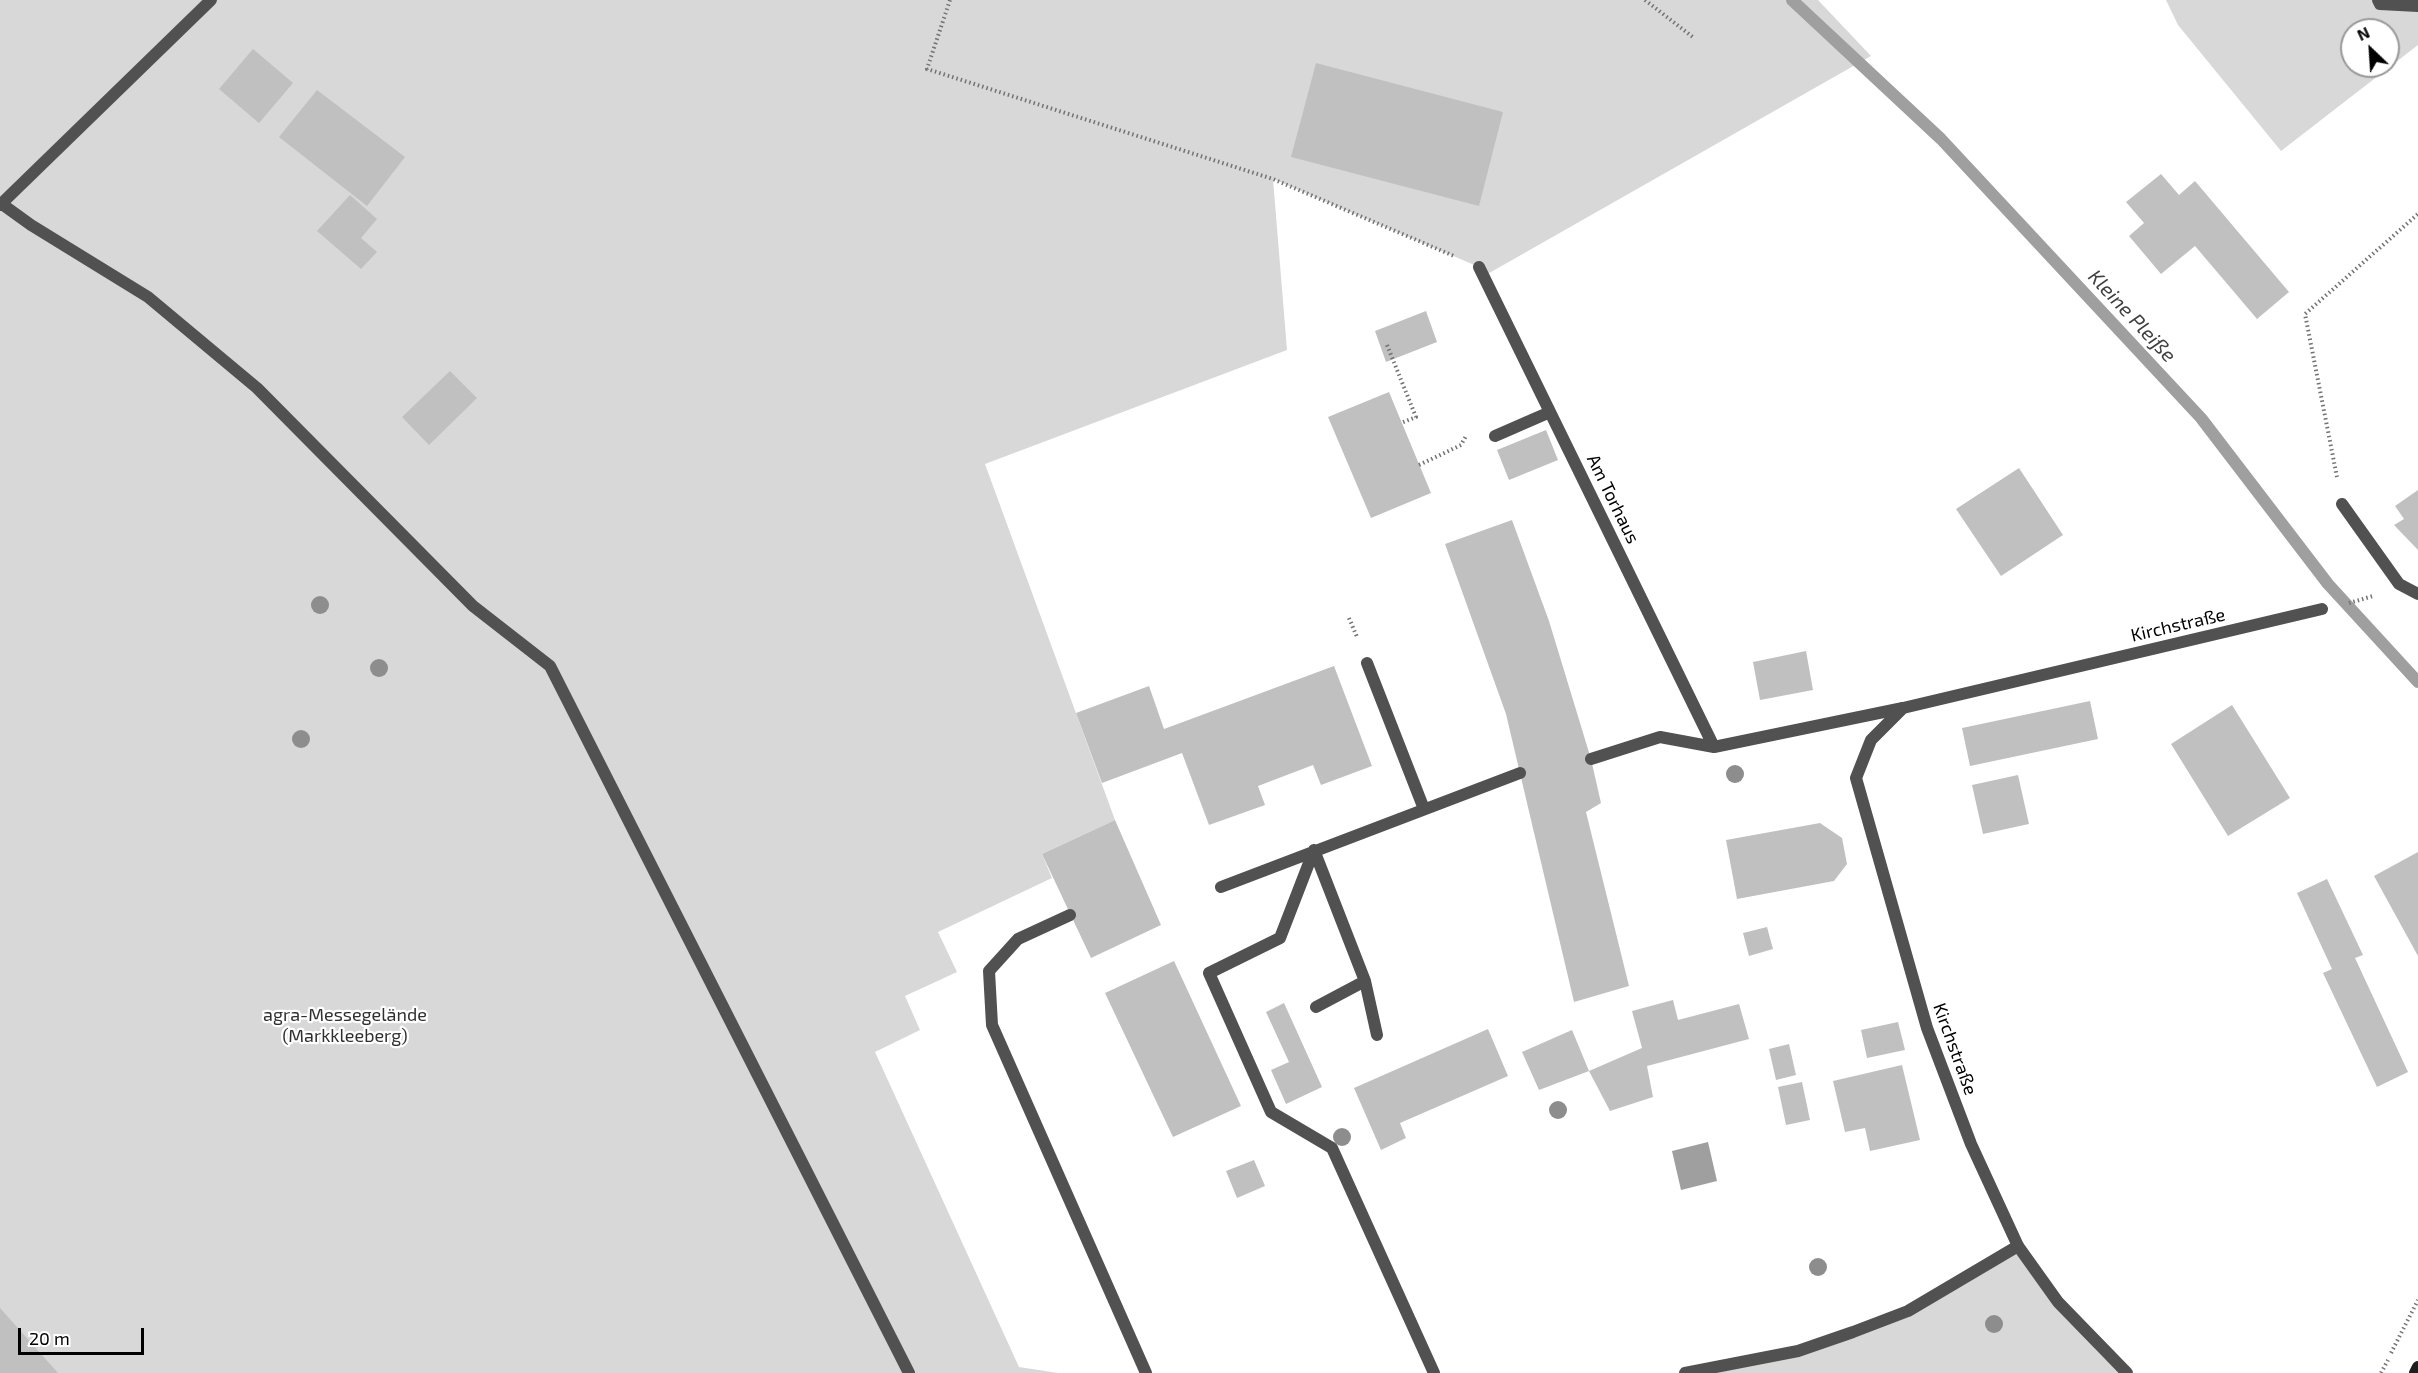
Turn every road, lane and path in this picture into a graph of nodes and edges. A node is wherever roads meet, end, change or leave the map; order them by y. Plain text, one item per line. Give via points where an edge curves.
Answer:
1 (211, 0) edge
2 (950, 0) edge
3 (1645, 0) edge
4 (2378, 0) edge
5 (2418, 6) edge
6 (1694, 38) dead end
7 (1, 205) edge
8 (2418, 214) edge
9 (1479, 267) joint
10 (1387, 345) dead end
11 (1550, 412) junction
12 (1401, 423) dead end
13 (1495, 436) joint
14 (1419, 465) dead end
15 (2342, 504) joint
16 (2418, 594) edge
17 (2322, 609) dead end
18 (1367, 663) dead end
19 (1903, 708) junction
20 (1714, 747) junction
21 (1591, 759) dead end
22 (1520, 773) dead end
23 (1424, 809) junction
24 (1314, 850) junction
25 (1221, 887) dead end
26 (1070, 915) dead end
27 (1365, 981) junction
28 (1316, 1007) dead end
29 (1377, 1035) dead end
30 (2018, 1246) junction
31 (2418, 1300) edge
32 (2418, 1367) edge
33 (909, 1373) edge
34 (1146, 1373) edge
35 (1434, 1373) edge
36 (1684, 1373) edge
37 (2127, 1373) edge
38 (2381, 1373) edge
39 (2415, 1373) edge

1 - 7 street
2 - 9 path via 927,69 1273,178
3 - 6 path
4 - 5 street via 2380,4
7 - 33 street via 147,297 258,388 473,606 549,666
8 - 15 path via 2305,314
9 - 11 street, Am Torhaus
10 - 12 path via 1416,417
11 - 13 street
11 - 20 street, Am Torhaus
13 - 14 path via 1470,430 1461,445
15 - 16 street via 2398,584
17 - 19 street, Kirchstraße
18 - 23 street
19 - 20 street, Kirchstraße
19 - 30 street, Kirchstraße via 1871,740 1856,778 1927,1028 1971,1144
20 - 21 street via 1660,737
22 - 23 street
23 - 24 street
24 - 25 street
24 - 27 street
24 - 35 street via 1280,938 1209,973 1271,1112 1332,1148
26 - 34 street via 1018,939 989,971 992,1025
27 - 28 street
27 - 29 street
30 - 36 street via 1908,1311 1853,1332 1798,1351
30 - 37 street, Kirchstraße via 2058,1302
31 - 38 path
32 - 39 main road

